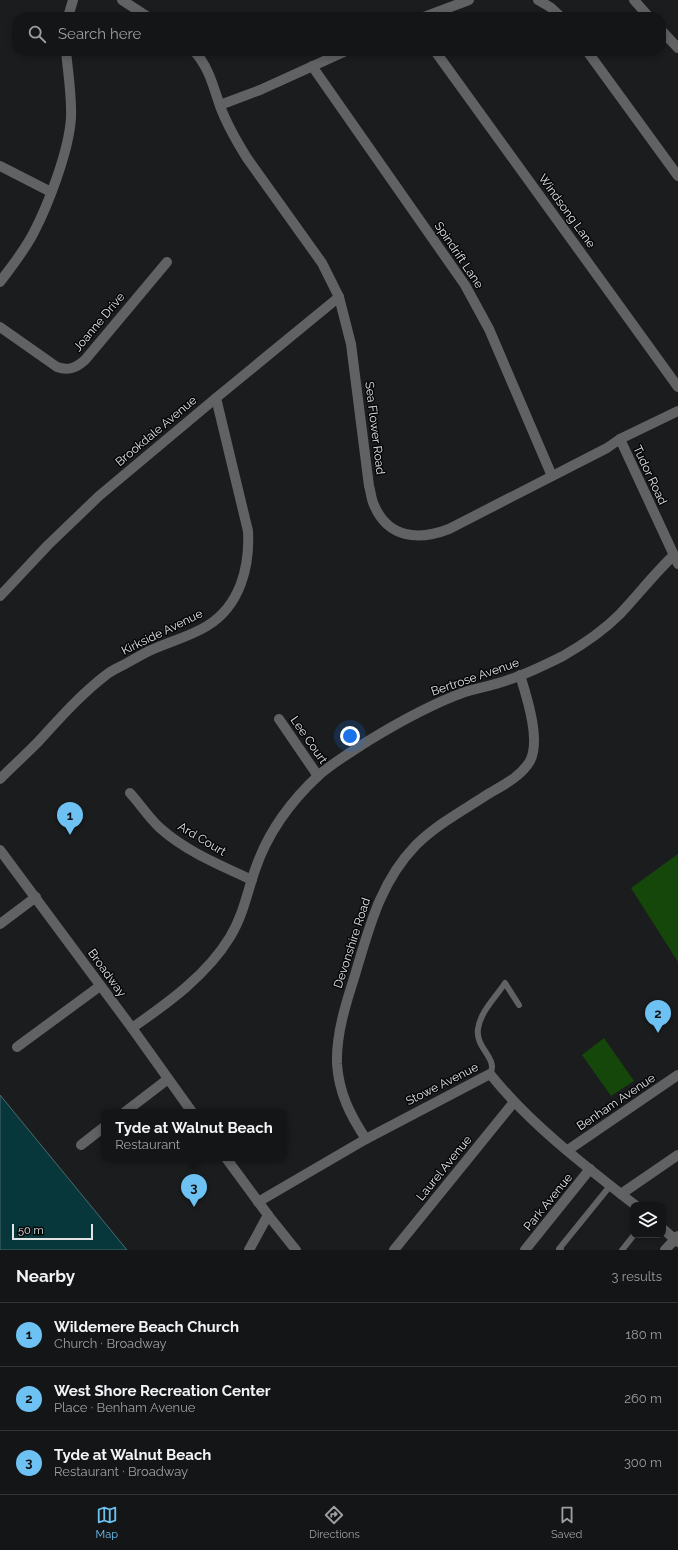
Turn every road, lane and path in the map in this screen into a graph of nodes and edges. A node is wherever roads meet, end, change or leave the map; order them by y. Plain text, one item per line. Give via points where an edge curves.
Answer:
1 (73, 0) edge
2 (122, 0) edge
3 (469, 0) edge
4 (538, 0) edge
5 (634, 0) edge
6 (69, 12) edge
7 (140, 12) edge
8 (437, 12) edge
9 (556, 12) edge
10 (645, 12) edge
11 (666, 35) edge
12 (678, 48) edge
13 (67, 56) edge
14 (197, 56) edge
15 (335, 56) edge
16 (439, 56) edge
17 (591, 56) edge
18 (312, 66) junction
19 (220, 105) junction
20 (0, 166) edge
21 (678, 176) edge
22 (51, 192) junction
23 (167, 262) dead end
24 (0, 282) edge
25 (339, 297) junction
26 (0, 327) edge
27 (678, 387) edge
28 (216, 398) junction
29 (678, 412) edge
30 (620, 439) junction
31 (552, 476) junction
32 (676, 560) edge
33 (0, 596) edge
34 (520, 675) junction
35 (279, 719) dead end
36 (318, 776) junction
37 (0, 779) edge
38 (130, 793) dead end
39 (0, 850) edge
40 (252, 880) junction
41 (36, 897) junction
42 (0, 924) edge
43 (100, 986) junction
44 (519, 1005) dead end
45 (132, 1028) junction
46 (17, 1047) dead end
47 (490, 1074) junction
48 (678, 1075) edge
49 (168, 1079) junction
50 (514, 1102) junction
51 (128, 1109) edge
52 (190, 1109) edge
53 (101, 1130) edge
54 (366, 1139) junction
55 (81, 1145) dead end
56 (568, 1150) junction
57 (678, 1155) edge
58 (228, 1161) edge
59 (590, 1170) junction
60 (610, 1186) junction
61 (621, 1194) junction
62 (258, 1202) junction
63 (631, 1202) edge
64 (268, 1215) junction
65 (666, 1231) edge
66 (632, 1238) edge
67 (677, 1239) edge
68 (249, 1250) edge
69 (296, 1250) edge
70 (394, 1250) edge
71 (525, 1250) edge
72 (561, 1250) edge
73 (622, 1250) edge
74 (665, 1250) edge

1 - 6 street
2 - 7 street
3 - 8 street
4 - 9 street
5 - 10 street
11 - 12 street
13 - 22 street via 71,119 60,167
14 - 19 street, Sea Flower Road via 211,76
15 - 18 street
16 - 27 street, Windsong Lane
17 - 21 street
18 - 19 street
18 - 31 street, Spindrift Lane via 465,284 489,330
19 - 25 street, Sea Flower Road via 237,142 322,263
20 - 22 street
22 - 24 street via 34,232
23 - 26 street, Joanne Drive via 76,367 57,367
25 - 28 street, Brookdale Avenue
25 - 31 street, Sea Flower Road via 351,344 369,486 373,503 389,526 399,532 414,535 437,533 468,520
28 - 33 street, Brookdale Avenue via 99,496
28 - 37 street, Kirkside Avenue via 248,531 247,563 237,594 220,617 207,626 149,651 107,674 73,703
29 - 30 street, Sea Flower Road
30 - 31 street, Sea Flower Road
30 - 32 street, Tudor Road
32 - 34 street, Bertrose Avenue via 660,568 620,614 585,643
34 - 36 street, Bertrose Avenue via 508,681 465,692 422,710 347,754
34 - 54 street, Devonshire Road via 534,733 530,761 514,779 448,820 417,845 384,889 372,918 346,1006 337,1063 347,1107
35 - 36 street, Lee Court
36 - 40 street, Bertrose Avenue via 302,792 270,836
38 - 40 street, Ard Court via 159,828 180,844
39 - 41 street, Broadway
40 - 45 street, Bertrose Avenue via 237,924 213,962 182,990
41 - 42 street
41 - 43 street, Broadway
43 - 45 street, Broadway
43 - 46 street
44 - 47 lane via 505,983 479,1024 478,1039 493,1068
45 - 49 street, Broadway
47 - 50 street, Stowe Avenue
47 - 54 street, Stowe Avenue
48 - 56 street, Benham Avenue
49 - 51 street
49 - 52 street, Broadway
50 - 56 street, Stowe Avenue
50 - 70 street, Laurel Avenue
53 - 55 street
54 - 62 street, Stowe Avenue
56 - 59 street, Stowe Avenue
57 - 61 street
58 - 62 street
59 - 60 street, Stowe Avenue
59 - 71 street, Park Avenue
60 - 61 street, Stowe Avenue
60 - 72 lane via 559,1249
61 - 63 street, Stowe Avenue
62 - 64 street
64 - 68 street
64 - 69 street
65 - 67 street
66 - 73 lane
67 - 74 street

